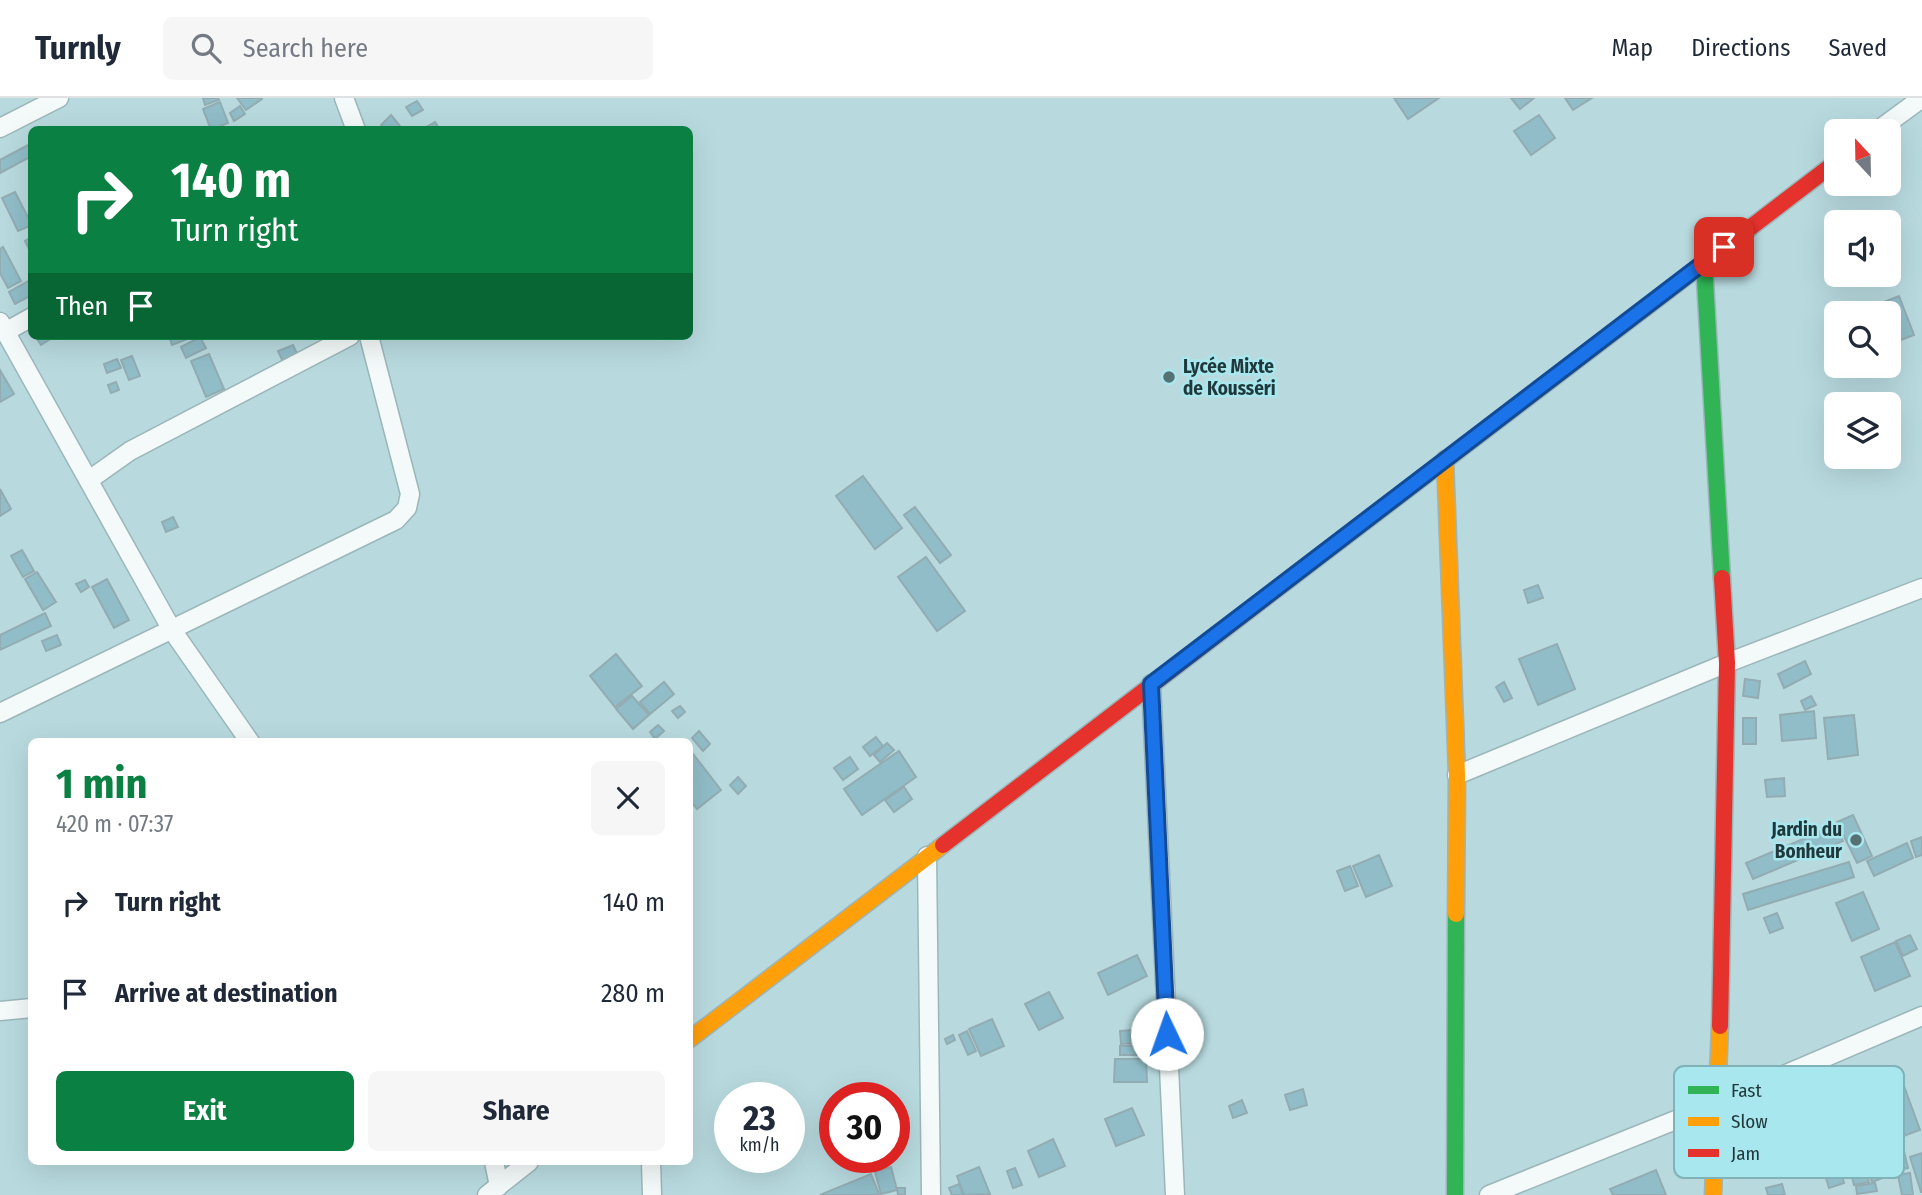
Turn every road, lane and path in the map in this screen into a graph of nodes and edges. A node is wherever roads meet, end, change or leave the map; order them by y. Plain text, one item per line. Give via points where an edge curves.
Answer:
1 (59, 98) edge
2 (344, 98) edge
3 (1922, 98) edge
4 (1893, 119) edge
5 (354, 126) edge
6 (0, 128) edge
7 (1824, 171) edge
8 (1704, 262) junction
9 (28, 318) edge
10 (3, 327) edge
11 (341, 340) edge
12 (370, 340) edge
13 (1445, 459) junction
14 (89, 480) junction
15 (1922, 588) edge
16 (173, 631) junction
17 (1727, 663) junction
18 (1151, 684) junction
19 (0, 713) edge
20 (247, 738) edge
21 (1457, 775) junction
22 (927, 856) junction
23 (28, 1008) edge
24 (0, 1011) edge
25 (1922, 1016) edge
26 (693, 1037) edge
27 (1719, 1066) edge
28 (1803, 1066) edge
29 (1674, 1120) edge
30 (494, 1165) edge
31 (524, 1165) edge
32 (651, 1165) edge
33 (493, 1190) edge
34 (652, 1195) edge
35 (930, 1195) edge
36 (1175, 1195) edge
37 (1455, 1195) edge
38 (1489, 1195) edge

1 - 6 street
2 - 5 street
3 - 4 street
7 - 8 street
8 - 13 street
8 - 17 street
9 - 10 street
10 - 14 street
11 - 14 street via 130,451
12 - 16 street via 410,494 407,508 396,520
13 - 18 street
13 - 21 street
14 - 16 street
15 - 17 street
16 - 19 street
16 - 20 street
17 - 21 street
17 - 27 street
18 - 22 street
18 - 36 street
21 - 37 street
22 - 26 street
22 - 35 street
23 - 24 street
25 - 28 street
29 - 38 street
30 - 33 street
31 - 33 street
32 - 34 street

